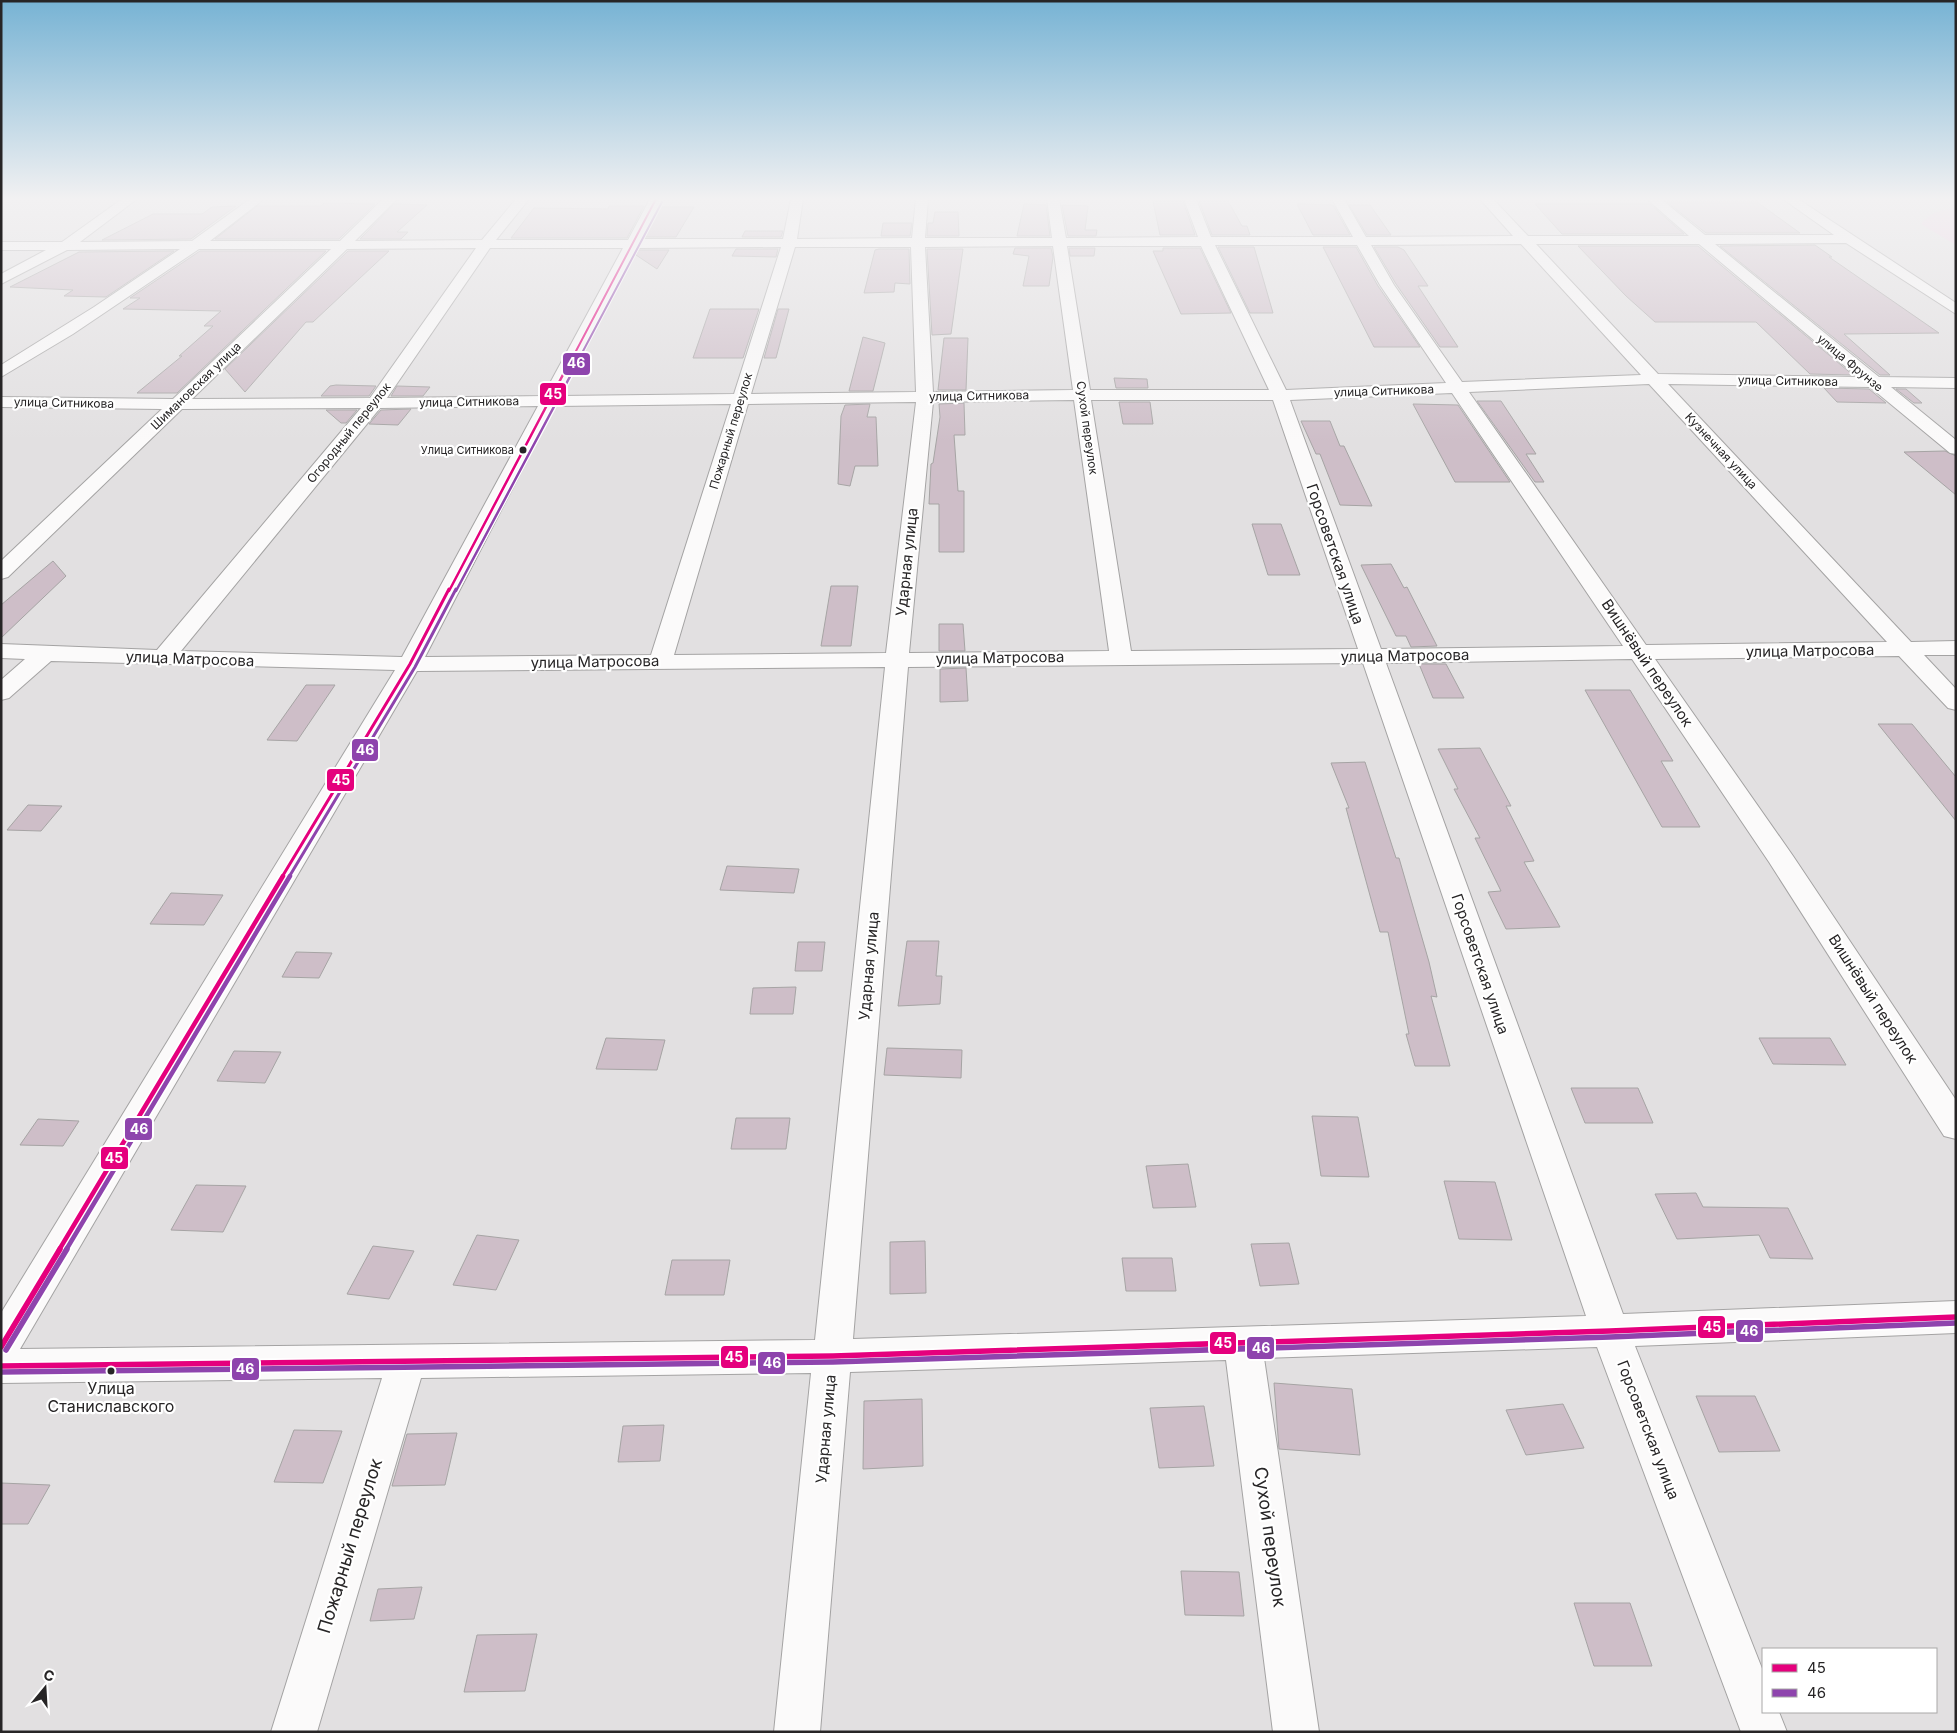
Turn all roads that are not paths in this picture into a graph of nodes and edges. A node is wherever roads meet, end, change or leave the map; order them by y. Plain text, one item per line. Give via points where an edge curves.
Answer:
1 (147, 280) edge
2 (307, 280) edge
3 (461, 280) edge
4 (614, 280) edge
5 (777, 280) edge
6 (920, 280) edge
7 (1065, 280) edge
8 (1225, 280) edge
9 (1384, 280) edge
10 (1562, 280) edge
11 (1751, 280) edge
12 (1909, 280) edge
13 (1956, 310) edge
14 (1, 372) edge
15 (1654, 379) junction
16 (1871, 382) junction
17 (1956, 383) edge
18 (1460, 388) junction
19 (1082, 395) junction
20 (1280, 396) junction
21 (925, 397) junction
22 (740, 400) junction
23 (550, 401) junction
24 (1, 402) edge
25 (375, 403) junction
26 (178, 404) junction
27 (1956, 449) edge
28 (1, 573) edge
29 (1956, 648) edge
30 (1905, 650) junction
31 (1, 651) edge
32 (1640, 653) junction
33 (45, 654) junction
34 (1371, 656) junction
35 (1120, 657) junction
36 (163, 658) junction
37 (897, 659) junction
38 (661, 662) junction
39 (410, 664) junction
40 (1, 693) edge
41 (1956, 703) edge
42 (1956, 1126) edge
43 (1956, 1317) edge
44 (1610, 1331) junction
45 (1243, 1342) junction
46 (1, 1347) edge
47 (833, 1356) junction
48 (407, 1361) junction
49 (1, 1366) edge
50 (294, 1732) edge
51 (797, 1732) edge
52 (1296, 1732) edge
53 (1764, 1732) edge

1 - 14 street
2 - 26 street, Шимановская улица
3 - 25 street, Огородный переулок
4 - 23 street
5 - 22 street, Пожарный переулок
6 - 21 street, Ударная улица
7 - 19 street, Сухой переулок
8 - 20 street, Горсоветская улица
9 - 18 street, Вишнёвый переулок
10 - 15 street, Кузнечная улица
11 - 16 street, улица Фрунзе
12 - 13 street
15 - 16 street, улица Ситникова
15 - 18 street, улица Ситникова
15 - 30 street, Кузнечная улица
16 - 17 street, улица Ситникова
16 - 27 street, улица Фрунзе
18 - 20 street, улица Ситникова
18 - 32 street, Вишнёвый переулок
19 - 20 street, улица Ситникова
19 - 21 street, улица Ситникова
19 - 35 street, Сухой переулок
20 - 34 street, Горсоветская улица
21 - 22 street, улица Ситникова
21 - 37 street, Ударная улица
22 - 23 street, улица Ситникова
22 - 38 street, Пожарный переулок
23 - 25 street, улица Ситникова
23 - 39 street
24 - 26 street, улица Ситникова
25 - 26 street, улица Ситникова
25 - 36 street, Огородный переулок
26 - 28 street, Шимановская улица
29 - 30 street, улица Матросова
30 - 32 street, улица Матросова
30 - 41 street, Кузнечная улица
31 - 33 street
32 - 34 street, улица Матросова
32 - 42 street, Вишнёвый переулок via 1783,862
33 - 36 street, улица Матросова
33 - 40 street
34 - 35 street, улица Матросова
34 - 44 street, Горсоветская улица
35 - 37 street, улица Матросова
36 - 39 street, улица Матросова
37 - 38 street, улица Матросова
37 - 47 street, Ударная улица
38 - 39 street, улица Матросова
39 - 46 street
43 - 44 street
44 - 45 street
44 - 53 street, Горсоветская улица
45 - 47 street
45 - 52 street, Сухой переулок
47 - 48 street
47 - 51 street, Ударная улица
48 - 49 street
48 - 50 street, Пожарный переулок

